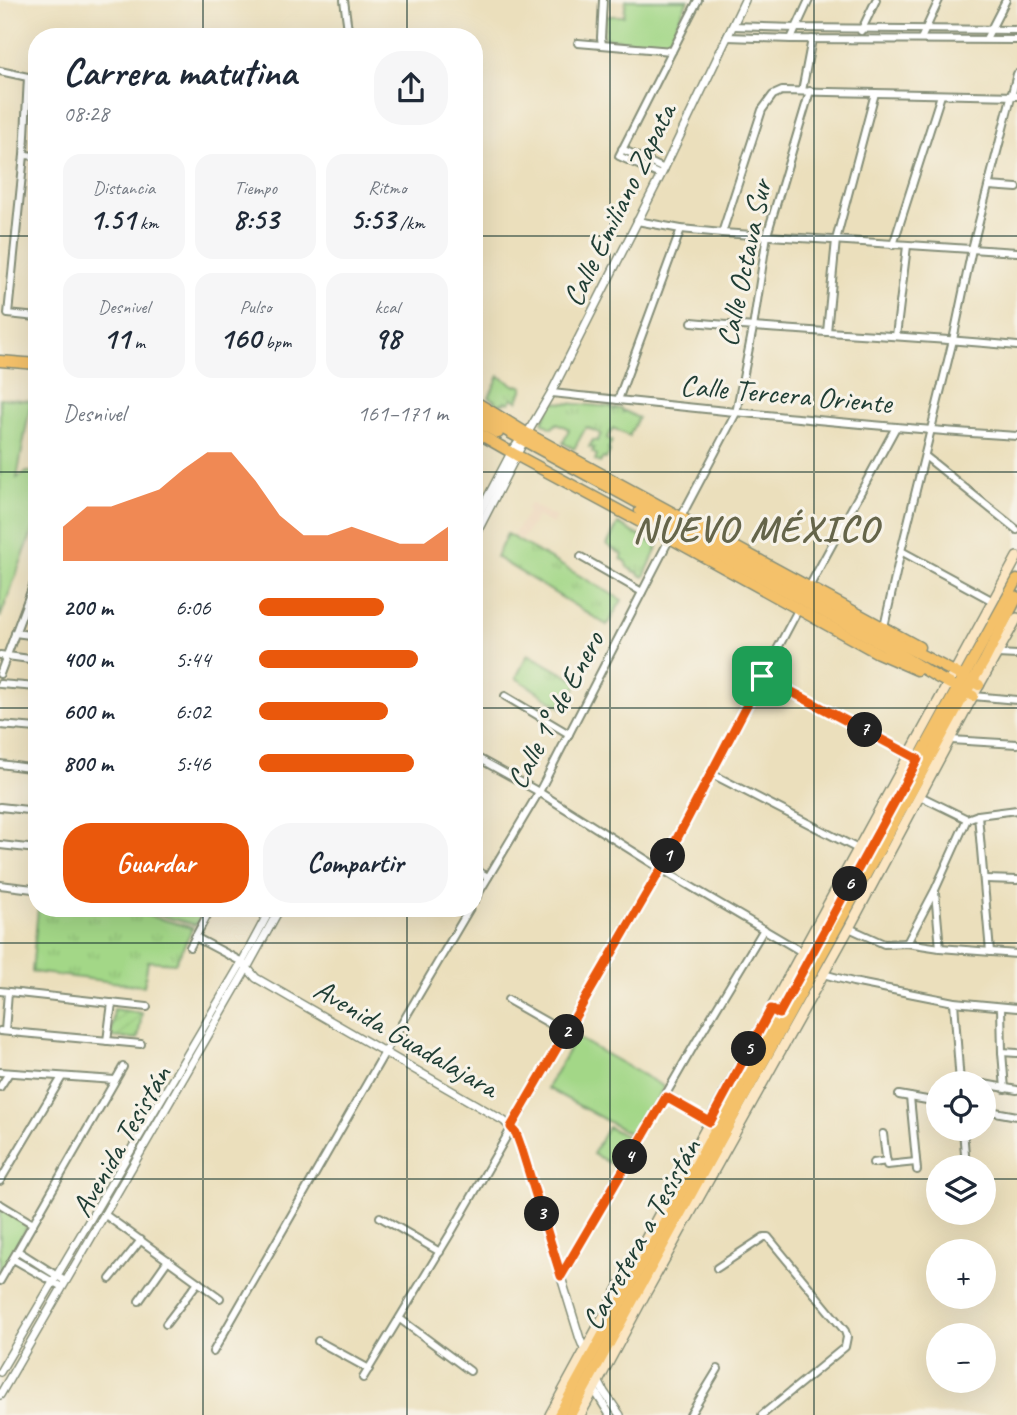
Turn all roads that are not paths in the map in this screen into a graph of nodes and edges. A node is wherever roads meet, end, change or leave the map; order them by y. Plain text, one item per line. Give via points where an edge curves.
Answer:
1 (344, 0) edge
2 (603, 0) edge
3 (698, 0) edge
4 (745, 0) edge
5 (810, 0) edge
6 (876, 0) edge
7 (939, 0) edge
8 (1006, 0) edge
9 (733, 26) junction
10 (348, 28) edge
11 (796, 28) junction
12 (862, 29) junction
13 (925, 29) junction
14 (991, 30) junction
15 (1017, 30) edge
16 (727, 37) junction
17 (791, 39) junction
18 (812, 39) junction
19 (857, 39) junction
20 (920, 39) junction
21 (986, 39) junction
22 (1017, 40) edge
23 (578, 43) dead end
24 (602, 44) junction
25 (672, 51) junction
26 (0, 71) edge
27 (1017, 74) edge
28 (28, 77) joint
29 (802, 91) junction
30 (810, 91) junction
31 (875, 93) junction
32 (942, 94) junction
33 (1014, 96) edge
34 (23, 155) junction
35 (28, 155) edge
36 (662, 172) junction
37 (989, 186) junction
38 (1017, 188) edge
39 (637, 221) junction
40 (681, 229) junction
41 (722, 233) junction
42 (767, 235) junction
43 (836, 240) junction
44 (893, 245) junction
45 (907, 246) junction
46 (972, 249) junction
47 (1017, 252) edge
48 (28, 316) edge
49 (692, 322) dead end
50 (753, 328) junction
51 (827, 332) junction
52 (896, 336) junction
53 (953, 340) junction
54 (1017, 346) edge
55 (0, 361) edge
56 (28, 363) edge
57 (551, 393) junction
58 (618, 400) junction
59 (483, 408) edge
60 (736, 413) junction
61 (483, 417) edge
62 (483, 424) edge
63 (896, 427) junction
64 (931, 430) junction
65 (483, 433) edge
66 (1017, 436) edge
67 (522, 441) junction
68 (925, 456) junction
69 (483, 508) edge
70 (681, 517) junction
71 (483, 520) edge
72 (1017, 530) edge
73 (670, 538) junction
74 (901, 551) junction
75 (581, 557) dead end
76 (1017, 557) edge
77 (1017, 580) edge
78 (809, 587) junction
79 (642, 592) junction
80 (1017, 597) edge
81 (27, 601) edge
82 (993, 601) junction
83 (798, 610) junction
84 (1017, 618) edge
85 (884, 627) junction
86 (15, 633) junction
87 (28, 635) edge
88 (4, 654) edge
89 (997, 654) junction
90 (1017, 655) edge
91 (28, 658) edge
92 (0, 674) edge
93 (762, 676) junction
94 (935, 676) junction
95 (963, 676) junction
96 (0, 684) edge
97 (28, 686) edge
98 (961, 690) junction
99 (505, 696) dead end
100 (1017, 700) edge
101 (0, 725) edge
102 (28, 727) edge
103 (569, 734) junction
104 (951, 740) junction
105 (1017, 744) edge
106 (914, 756) junction
107 (483, 760) edge
108 (0, 764) edge
109 (28, 768) edge
110 (712, 774) junction
111 (539, 792) junction
112 (920, 796) junction
113 (0, 807) edge
114 (28, 810) edge
115 (1017, 810) edge
116 (978, 815) junction
117 (967, 819) junction
118 (0, 845) edge
119 (28, 848) edge
120 (858, 849) junction
121 (661, 869) junction
122 (483, 874) edge
123 (488, 877) junction
124 (985, 879) junction
125 (1017, 880) edge
126 (0, 885) edge
127 (483, 886) edge
128 (28, 888) edge
129 (935, 890) junction
130 (206, 917) edge
131 (267, 917) edge
132 (274, 917) edge
133 (465, 917) edge
134 (849, 928) junction
135 (764, 929) junction
136 (195, 937) junction
137 (907, 943) junction
138 (190, 947) dead end
139 (940, 948) junction
140 (802, 952) junction
141 (990, 952) junction
142 (1017, 954) edge
143 (245, 965) junction
144 (823, 974) junction
145 (4, 992) edge
146 (508, 1000) dead end
147 (954, 1002) junction
148 (112, 1003) junction
149 (147, 1007) dead end
150 (1001, 1007) junction
151 (1017, 1008) edge
152 (775, 1012) junction
153 (3, 1031) edge
154 (566, 1033) junction
155 (107, 1041) junction
156 (141, 1044) dead end
157 (385, 1052) junction
158 (1002, 1052) junction
159 (1017, 1053) edge
160 (123, 1067) dead end
161 (959, 1071) edge
162 (0, 1072) edge
163 (9, 1073) junction
164 (62, 1077) junction
165 (116, 1080) junction
166 (0, 1087) edge
167 (996, 1087) edge
168 (1005, 1089) junction
169 (1017, 1090) edge
170 (899, 1095) dead end
171 (666, 1097) junction
172 (910, 1097) junction
173 (926, 1100) edge
174 (996, 1112) edge
175 (1017, 1116) edge
176 (710, 1122) junction
177 (511, 1127) junction
178 (883, 1134) dead end
179 (887, 1161) junction
180 (873, 1163) dead end
181 (0, 1181) edge
182 (0, 1203) edge
183 (104, 1214) junction
184 (380, 1217) dead end
185 (33, 1224) junction
186 (141, 1240) junction
187 (18, 1251) junction
188 (440, 1251) junction
189 (13, 1259) junction
190 (168, 1260) junction
191 (717, 1268) dead end
192 (561, 1276) junction
193 (1, 1279) edge
194 (56, 1279) junction
195 (110, 1279) dead end
196 (198, 1282) junction
197 (64, 1284) junction
198 (220, 1298) dead end
199 (139, 1301) dead end
200 (400, 1319) junction
201 (166, 1324) dead end
202 (318, 1340) dead end
203 (213, 1352) dead end
204 (369, 1369) junction
205 (718, 1369) dead end
206 (590, 1370) junction
207 (470, 1371) dead end
208 (0, 1373) edge
209 (363, 1378) dead end
210 (0, 1395) edge
211 (550, 1415) edge
212 (559, 1415) edge
213 (570, 1415) edge
214 (580, 1415) edge
215 (611, 1415) edge
216 (620, 1415) edge
217 (690, 1415) edge
218 (763, 1415) edge

1 - 10 street
2 - 24 street
3 - 25 street
4 - 9 street, Calle Emiliano Zapata
5 - 11 street
6 - 12 street
7 - 13 street
8 - 14 street
9 - 11 street
9 - 16 street, Calle Emiliano Zapata
11 - 12 street
11 - 17 street
12 - 13 street
12 - 19 street
13 - 14 street
13 - 20 street
14 - 15 street
14 - 21 street
16 - 17 street
16 - 36 street, Calle Emiliano Zapata
17 - 18 street
18 - 19 street
18 - 29 street
19 - 20 street
20 - 21 street
21 - 22 street
23 - 24 street
24 - 25 street
25 - 36 street via 621,153
26 - 28 street
27 - 33 street
28 - 34 street
29 - 30 street
29 - 41 street via 782,91 762,110
30 - 31 street
30 - 42 street, Calle Octava Sur
31 - 32 street
31 - 43 street
32 - 33 street
32 - 44 street
33 - 37 street
34 - 35 street
34 - 48 street via 8,314
36 - 39 street, Calle Emiliano Zapata
37 - 38 street
37 - 46 street
39 - 40 street
39 - 57 street, Calle Emiliano Zapata
40 - 41 street
40 - 58 street
41 - 42 street
42 - 43 street
42 - 50 street, Calle Octava Sur
43 - 44 street
43 - 51 street
44 - 45 street
45 - 46 street
45 - 52 street
46 - 47 street
46 - 53 street
49 - 50 street
50 - 51 street
50 - 60 street, Calle Octava Sur
51 - 52 street
52 - 53 street
53 - 54 street
53 - 64 street
55 - 56 main road
57 - 58 street, Calle Tercera Oriente
57 - 67 street, Calle Emiliano Zapata
58 - 60 street, Calle Tercera Oriente
59 - 67 main road
60 - 63 street, Calle Tercera Oriente
60 - 70 street, Calle Octava Sur
61 - 67 main road
62 - 67 main road
63 - 64 street, Calle Tercera Oriente
63 - 78 street
64 - 66 street, Calle Tercera Oriente
64 - 68 street
65 - 67 main road
67 - 69 street
67 - 70 main road
67 - 71 street
67 - 73 main road
67 - 94 main road
67 - 95 main road
68 - 72 street
68 - 74 street
70 - 78 main road
73 - 79 street, Calle 1° de Enero
73 - 83 main road
74 - 82 street
74 - 85 street
75 - 79 street
76 - 82 main road
77 - 95 main road, Carretera a Tesistán
78 - 85 main road
79 - 103 street, Calle 1° de Enero
80 - 95 main road, Carretera a Tesistán
81 - 86 street
82 - 95 main road
83 - 93 street
83 - 94 main road via 878,653
84 - 89 main road
85 - 95 main road
86 - 87 street
86 - 88 street
88 - 91 street
88 - 92 street
89 - 90 street
89 - 95 main road
93 - 106 street
93 - 110 street
94 - 98 main road
95 - 98 main road, Carretera a Tesistán
95 - 98 main road
96 - 97 street
98 - 100 street
98 - 104 main road
98 - 106 main road, Carretera a Tesistán
98 - 206 main road, Carretera a Tesistán
99 - 103 street
101 - 102 street
103 - 111 street, Calle 1° de Enero
104 - 105 street
104 - 112 main road
106 - 120 main road
106 - 152 main road, Carretera a Tesistán
107 - 111 street
108 - 109 street
110 - 120 street
110 - 121 street
111 - 121 street
111 - 123 street, Calle 1° de Enero
112 - 117 street
112 - 134 main road
113 - 114 street
115 - 116 street
116 - 117 street
116 - 124 street
117 - 129 street
118 - 119 street
120 - 140 main road
121 - 135 street
121 - 154 street
122 - 123 street
123 - 127 street, Calle 1° de Enero
124 - 125 street
124 - 141 street
126 - 128 street
129 - 137 street
129 - 139 street
130 - 136 street
131 - 143 street, Avenida Tesistán
132 - 143 street, Avenida Tesistán
133 - 157 street
134 - 137 street via 884,944
134 - 144 main road
135 - 140 street
135 - 171 street
136 - 138 street
136 - 143 street, Avenida Guadalajara
137 - 139 street
139 - 141 street
140 - 152 main road
141 - 142 street
143 - 157 street, Avenida Guadalajara via 256,978
143 - 183 street, Avenida Tesistán
143 - 194 street, Avenida Tesistán
144 - 147 street
144 - 206 main road via 644,1296
145 - 148 street
145 - 153 street
146 - 154 street
147 - 150 street
147 - 161 street
148 - 149 street
148 - 155 street
150 - 151 street
150 - 158 street
152 - 176 main road
152 - 206 main road, Carretera a Tesistán
153 - 155 street
154 - 177 street
155 - 156 street
157 - 177 street, Avenida Guadalajara
157 - 203 street
158 - 159 street
158 - 168 street
160 - 165 street
162 - 163 street
163 - 164 street
163 - 166 street
164 - 165 street
164 - 181 street
165 - 185 street
167 - 168 street
168 - 169 street
170 - 172 street
171 - 176 street
171 - 192 street
172 - 173 street
172 - 179 street via 917,1166 887,1165
174 - 175 street
176 - 206 main road
177 - 188 street
177 - 192 street, Avenida Guadalajara
178 - 179 street
179 - 180 street
182 - 185 street
183 - 186 street
183 - 197 street, Avenida Tesistán
184 - 188 street
185 - 187 street
186 - 190 street
186 - 195 street
187 - 189 street
187 - 194 street
188 - 200 street
189 - 193 street
189 - 194 street
190 - 196 street
190 - 199 street
191 - 218 street via 768,1237 845,1331 845,1347
192 - 206 street, Avenida Guadalajara
194 - 197 street
194 - 208 street, Avenida Tesistán
196 - 198 street
196 - 201 street
197 - 210 street, Avenida Tesistán
200 - 204 street
200 - 207 street
202 - 204 street
204 - 209 street
205 - 217 street
206 - 211 main road
206 - 212 main road, Carretera a Tesistán
206 - 213 main road, Carretera a Tesistán
206 - 214 main road
206 - 215 street, Avenida Guadalajara
206 - 216 street, Avenida Guadalajara

